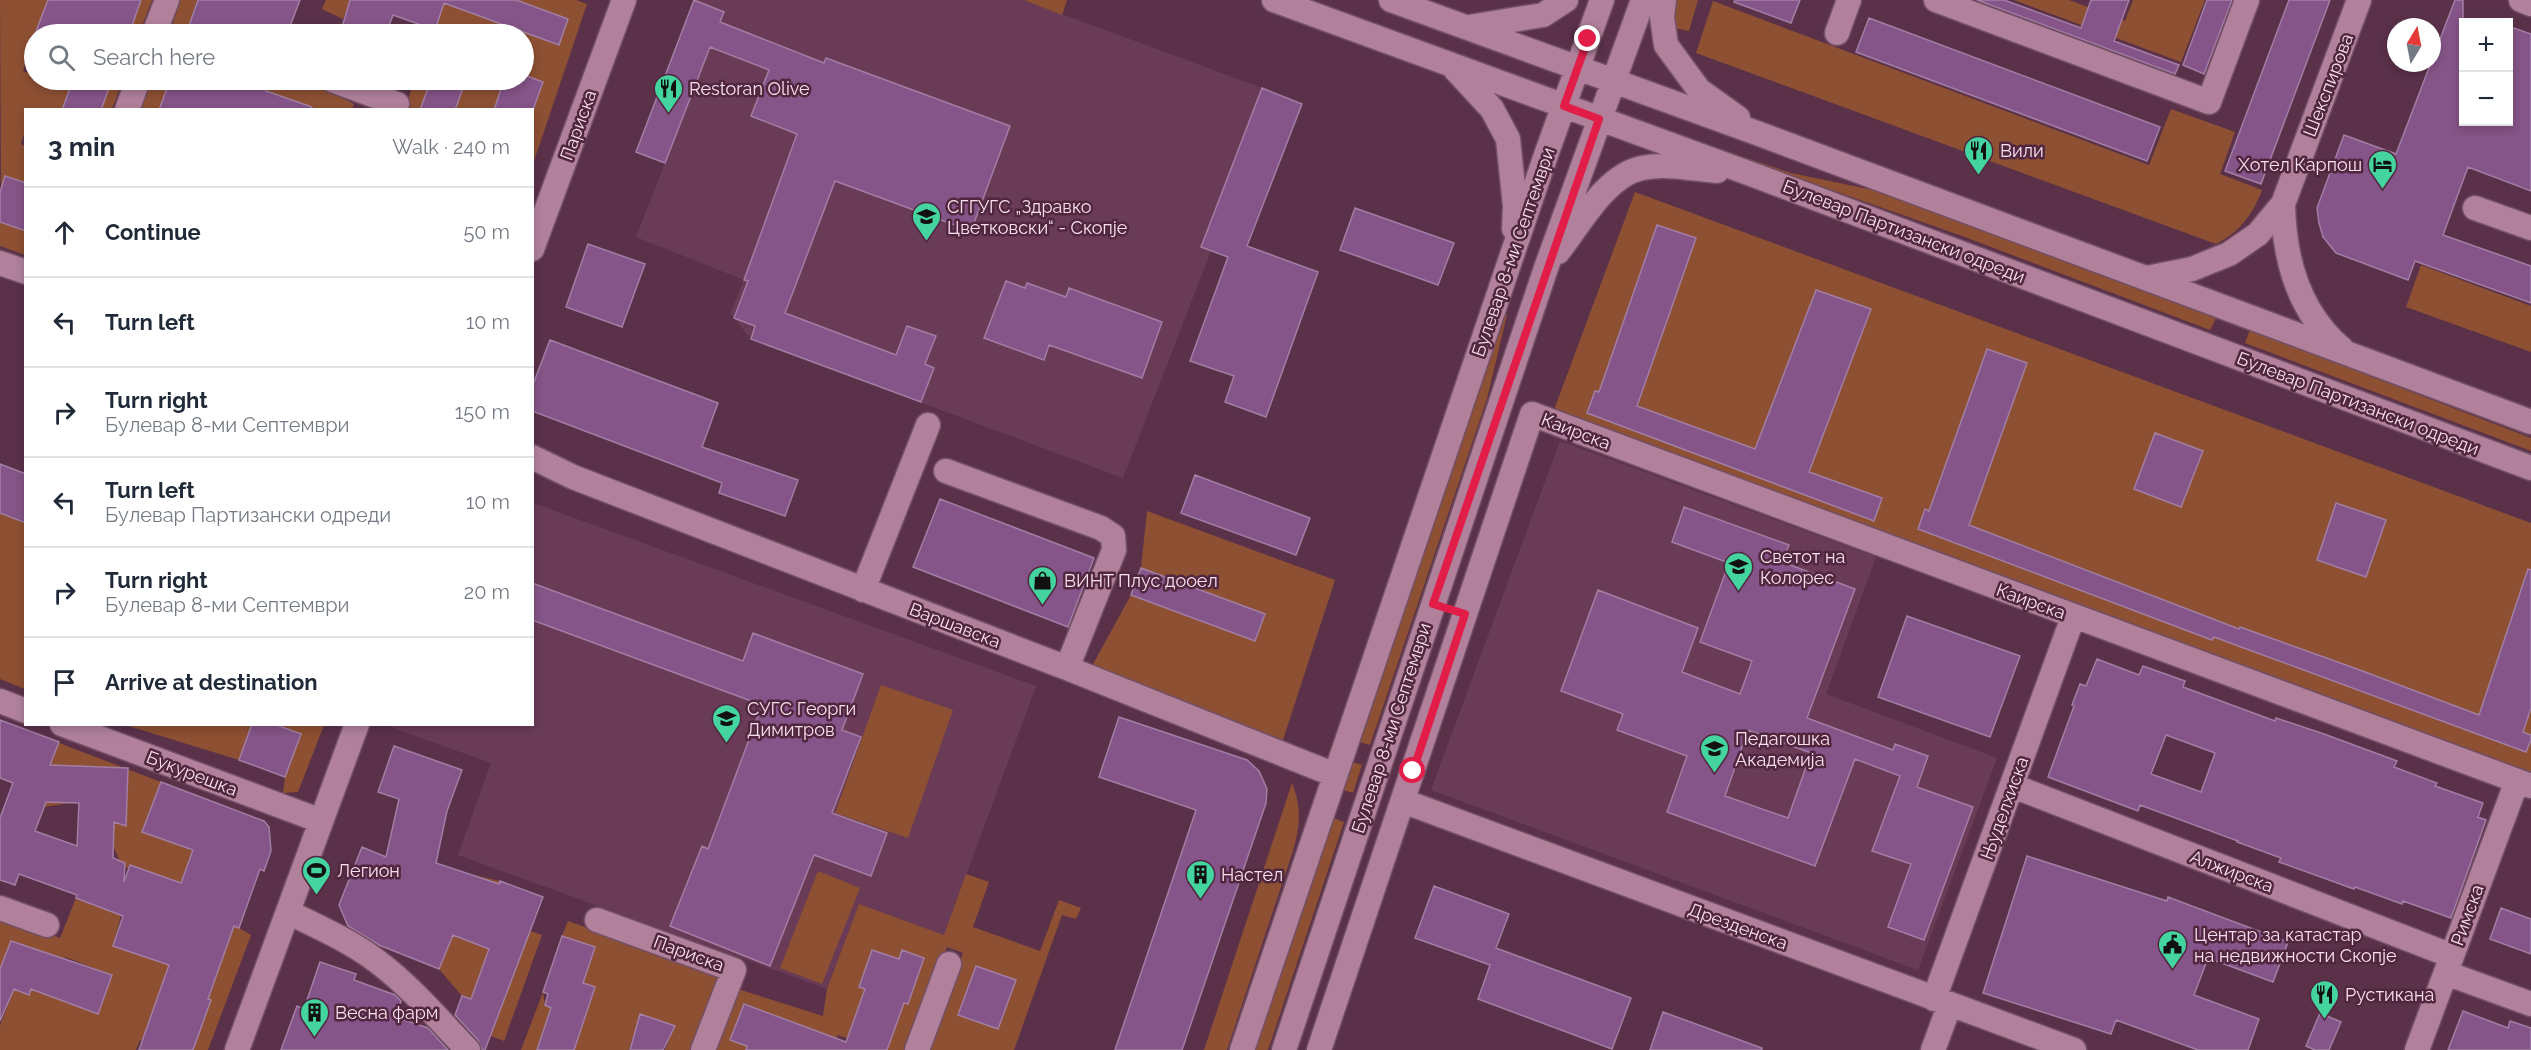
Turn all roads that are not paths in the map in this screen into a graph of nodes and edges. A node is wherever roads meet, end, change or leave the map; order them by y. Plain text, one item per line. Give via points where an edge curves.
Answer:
1 (167, 0) edge
2 (1274, 0) edge
3 (1391, 0) edge
4 (1566, 0) edge
5 (1602, 0) edge
6 (1643, 0) edge
7 (1664, 0) edge
8 (1849, 0) edge
9 (1935, 0) edge
10 (2247, 0) edge
11 (2360, 0) edge
12 (2521, 0) edge
13 (620, 1) edge
14 (2531, 4) edge
15 (158, 24) edge
16 (1464, 27) junction
17 (1837, 33) dead end
18 (1452, 65) junction
19 (1578, 69) junction
20 (1613, 81) junction
21 (134, 90) edge
22 (359, 90) edge
23 (1564, 106) junction
24 (128, 108) edge
25 (396, 108) edge
26 (1599, 119) junction
27 (1765, 136) junction
28 (1751, 174) junction
29 (2283, 204) junction
30 (2475, 208) dead end
31 (2531, 228) edge
32 (534, 243) edge
33 (1512, 253) junction
34 (0, 263) edge
35 (1546, 268) junction
36 (24, 271) edge
37 (2147, 278) junction
38 (2348, 354) junction
39 (2531, 422) edge
40 (928, 425) dead end
41 (534, 458) edge
42 (2531, 468) edge
43 (534, 469) edge
44 (946, 471) dead end
45 (573, 477) junction
46 (863, 590) junction
47 (1433, 604) junction
48 (1465, 614) junction
49 (2073, 617) junction
50 (1067, 668) junction
51 (0, 701) edge
52 (24, 710) edge
53 (67, 726) edge
54 (356, 726) edge
55 (1335, 775) junction
56 (2524, 783) edge
57 (2013, 786) junction
58 (1402, 801) junction
59 (321, 821) junction
60 (1392, 834) junction
61 (1352, 844) junction
62 (0, 908) edge
63 (288, 912) junction
64 (597, 920) dead end
65 (47, 925) dead end
66 (949, 964) dead end
67 (2449, 964) junction
68 (1942, 1001) junction
69 (2531, 1004) edge
70 (237, 1050) edge
71 (468, 1050) edge
72 (703, 1050) edge
73 (917, 1050) edge
74 (1242, 1050) edge
75 (1284, 1050) edge
76 (1319, 1050) edge
77 (1933, 1050) edge
78 (2074, 1050) edge
79 (2418, 1050) edge

1 - 15 street
2 - 18 street, Булевар Партизански одреди
3 - 16 street
4 - 16 street via 1543,15
5 - 19 street, Булевар 8-ми Септември
6 - 20 street, Булевар 8-ми Септември
7 - 27 street via 1666,45 1699,90
8 - 17 street
9 - 10 street via 2209,102
11 - 29 street, Шекспирова
12 - 14 street
13 - 32 street, Париска
16 - 19 street
18 - 23 street, Булевар Партизански одреди
18 - 33 street via 1492,109 1508,139 1515,206
19 - 20 street
19 - 23 street, Булевар 8-ми Септември
20 - 26 street, Булевар 8-ми Септември
20 - 27 street
21 - 24 street
22 - 25 street via 397,104
23 - 26 street, Булевар Партизански одреди
23 - 33 street, Булевар 8-ми Септември
26 - 28 street, Булевар Партизански одреди
26 - 35 street, Булевар 8-ми Септември
27 - 37 street
28 - 35 street via 1668,166 1642,168 1622,176 1603,192
28 - 42 street, Булевар Партизански одреди
29 - 37 street, Шекспирова via 2258,234 2229,254 2192,269
29 - 38 street, Шекспирова via 2287,257 2295,278 2313,316 2328,337
30 - 31 street
33 - 55 street, Булевар 8-ми Септември
34 - 36 street
35 - 47 street, Булевар 8-ми Септември
37 - 38 street
38 - 39 street
40 - 46 street
41 - 45 street, Варшавска
43 - 45 street, Варшавска
44 - 50 street via 1101,528 1113,536 1114,550
45 - 46 street, Варшавска
46 - 50 street, Варшавска
47 - 48 street
47 - 61 street, Булевар 8-ми Септември
48 - 49 street, Каирска via 1532,414
48 - 58 street
49 - 56 street, Каирска
49 - 57 street, Њуделхиска
50 - 55 street, Варшавска
51 - 52 street
53 - 59 street, Букурешка
54 - 59 street
55 - 74 street, Булевар 8-ми Септември
56 - 67 street, Римска
57 - 67 street, Алжирска
57 - 68 street, Њуделхиска
58 - 60 street
58 - 68 street, Дрезденска
59 - 63 street
60 - 61 street
60 - 76 street
61 - 75 street, Булевар 8-ми Септември
62 - 65 street
63 - 70 street
63 - 71 street via 377,961
64 - 72 street, Париска via 734,970
66 - 73 street
67 - 69 street, Алжирска
67 - 79 street, Римска
68 - 77 street, Њуделхиска
68 - 78 street, Дрезденска

